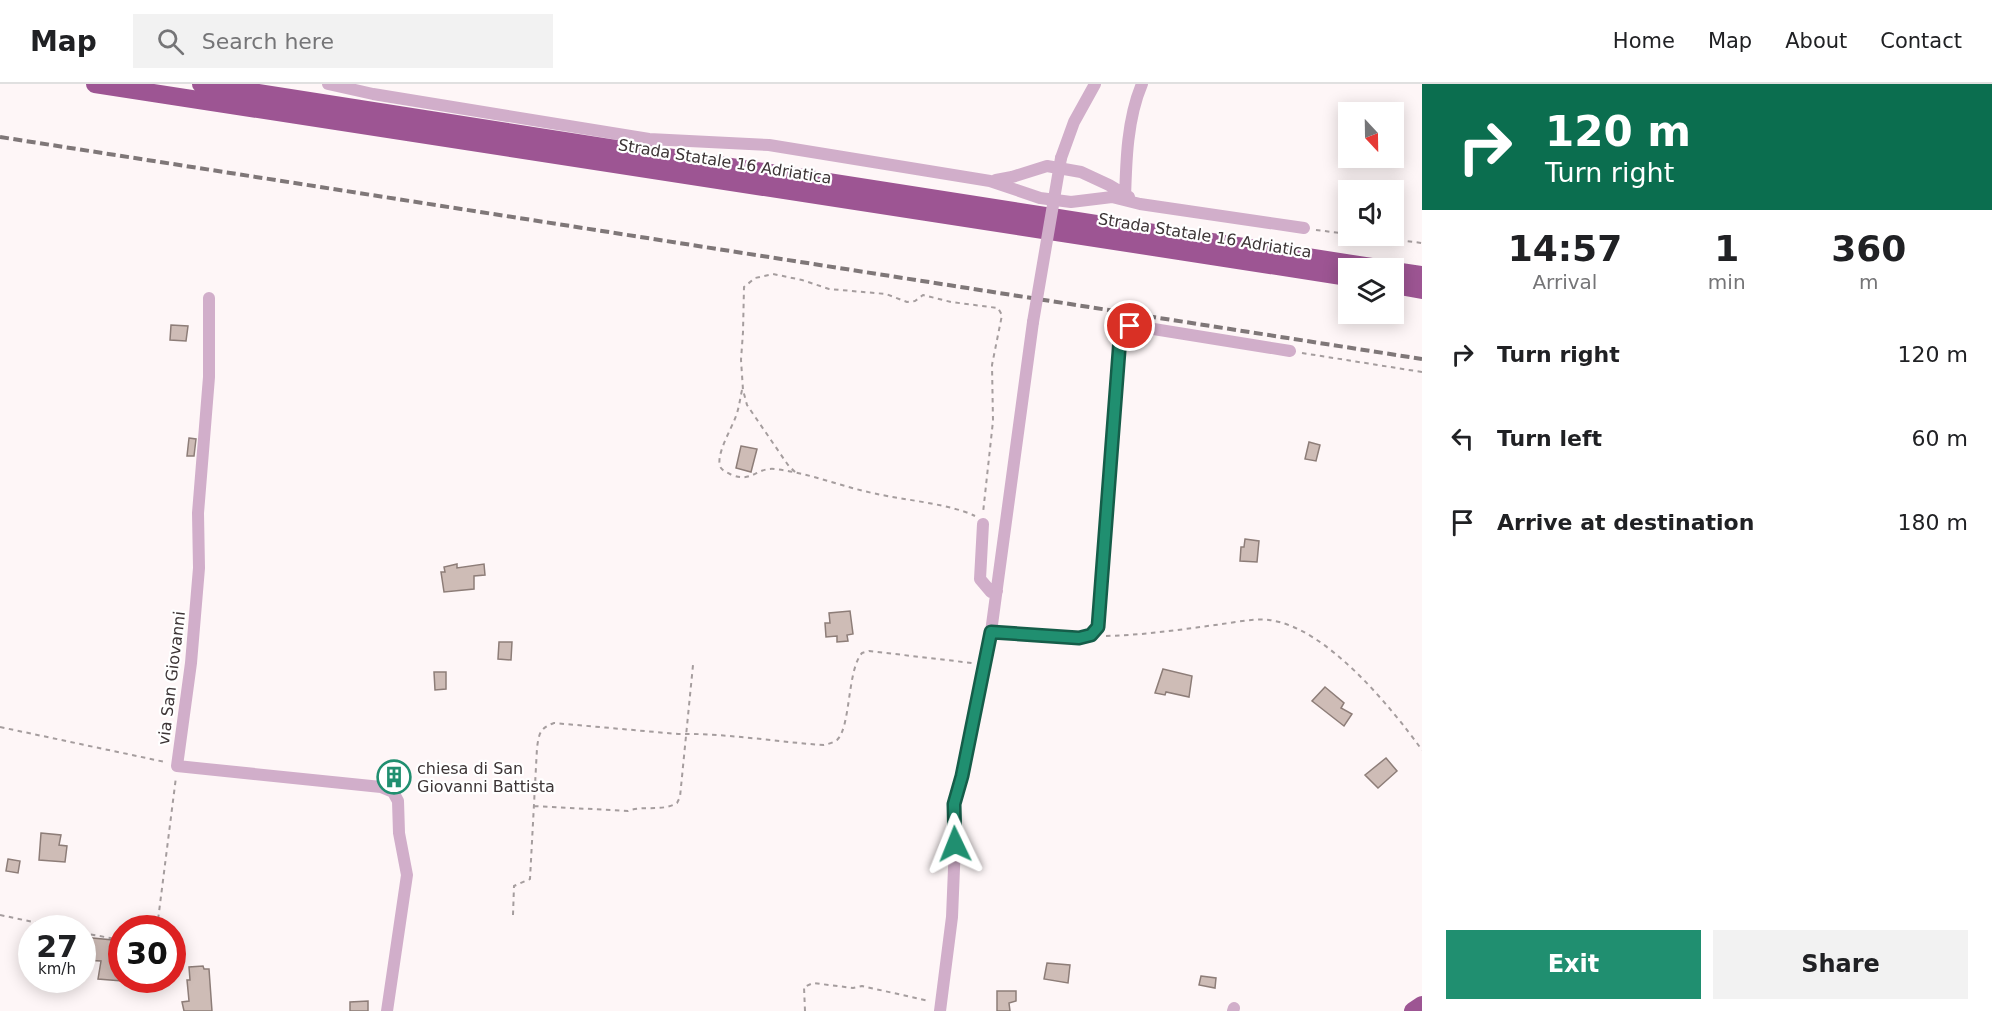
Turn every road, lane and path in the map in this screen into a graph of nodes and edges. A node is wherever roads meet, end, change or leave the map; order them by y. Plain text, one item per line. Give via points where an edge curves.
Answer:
1 (95, 84) edge
2 (201, 84) edge
3 (246, 84) edge
4 (327, 84) edge
5 (1095, 84) edge
6 (1142, 84) edge
7 (299, 99) junction
8 (990, 181) junction
9 (1125, 198) junction
10 (1304, 228) joint
11 (1338, 233) edge
12 (1404, 241) edge
13 (1422, 243) edge
14 (1338, 262) edge
15 (1404, 272) edge
16 (1338, 275) edge
17 (1422, 275) edge
18 (1404, 287) edge
19 (1422, 290) edge
20 (209, 298) dead end
21 (1290, 351) joint
22 (1422, 372) edge
23 (743, 387) junction
24 (795, 472) junction
25 (983, 524) junction
26 (997, 591) junction
27 (991, 632) junction
28 (1082, 637) junction
29 (693, 664) dead end
30 (985, 664) junction
31 (0, 727) edge
32 (687, 734) junction
33 (1422, 750) edge
34 (177, 766) junction
35 (533, 806) junction
36 (0, 915) edge
37 (159, 915) edge
38 (513, 915) dead end
39 (18, 919) edge
40 (1422, 1005) edge
41 (941, 1007) edge
42 (387, 1011) edge
43 (805, 1011) edge
44 (1413, 1011) edge

1 - 16 highway, Strada Statale 16 Adriatica
2 - 7 highway, Strada Statale 16 Adriatica
3 - 7 highway
4 - 8 street via 649,139 769,145
5 - 26 street, bridge via 1074,122 1061,158 1033,322
6 - 9 street via 1134,104
7 - 14 highway, Strada Statale 16 Adriatica
8 - 9 street via 1040,198 1071,202
8 - 9 street via 1047,166 1081,172 1109,185
9 - 10 street via 1140,204
10 - 11 path
12 - 13 path
15 - 17 highway
18 - 19 highway
20 - 34 street, via San Giovanni via 209,377 198,513 199,568
21 - 22 path
21 - 28 street via 1135,326 1122,332 1098,627 1096,632
23 - 24 path via 747,405
23 - 24 path via 720,455 721,469 741,478 753,477 768,468
23 - 25 path via 742,295 749,282 764,275 780,275 829,289 886,294 907,302 923,295 998,308 1002,315 992,365 993,421
24 - 25 path via 853,489 973,514
25 - 26 street via 980,579 991,592
26 - 27 street
27 - 28 street
27 - 30 street
28 - 33 path via 1138,635 1259,620 1283,623 1330,649 1393,711
29 - 32 path
30 - 32 path via 862,653 841,735 824,745
30 - 41 street via 954,804 952,917
31 - 34 path
32 - 35 path via 680,797 673,806 628,811
32 - 35 path via 548,725 539,733
34 - 37 path
34 - 42 street, via San Giovanni via 381,787 393,792 398,801 407,875
35 - 38 path via 530,879 514,886
36 - 39 path
40 - 44 highway
41 - 43 path via 862,986 813,982 804,987

